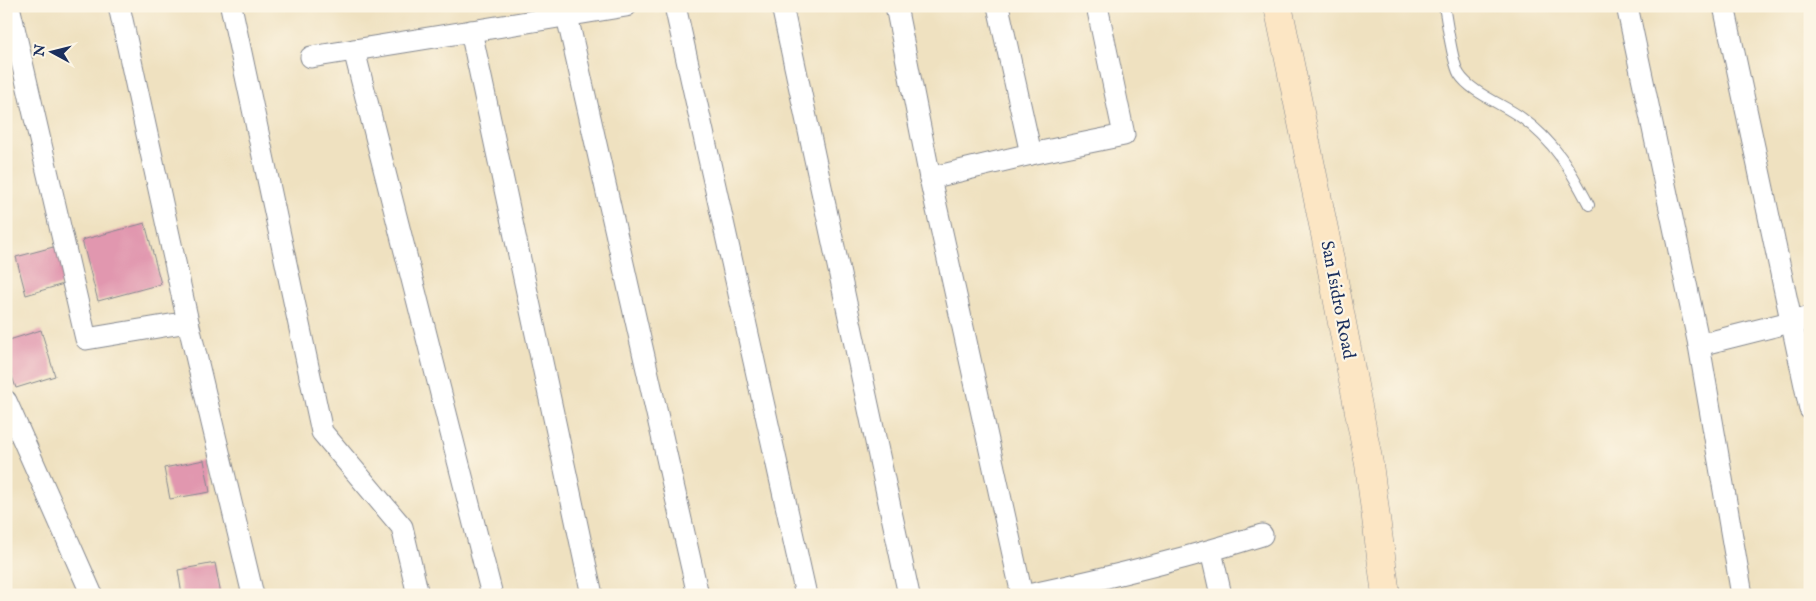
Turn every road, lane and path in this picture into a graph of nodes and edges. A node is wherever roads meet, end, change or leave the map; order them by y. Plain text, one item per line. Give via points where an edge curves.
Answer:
1 (9, 6) edge
2 (119, 6) edge
3 (231, 6) edge
4 (626, 6) edge
5 (675, 6) edge
6 (782, 6) edge
7 (896, 6) edge
8 (998, 6) edge
9 (1097, 6) edge
10 (1278, 6) edge
11 (1444, 6) edge
12 (1627, 6) edge
13 (1724, 6) edge
14 (567, 16) junction
15 (471, 31) junction
16 (354, 50) junction
17 (311, 57) dead end
18 (1031, 154) junction
19 (930, 178) junction
20 (1590, 205) dead end
21 (1800, 320) edge
22 (188, 322) junction
23 (1699, 345) junction
24 (6, 401) edge
25 (1810, 409) edge
26 (1262, 535) dead end
27 (1211, 551) junction
28 (1120, 585) edge
29 (92, 595) edge
30 (253, 595) edge
31 (418, 595) edge
32 (492, 595) edge
33 (592, 595) edge
34 (698, 595) edge
35 (806, 595) edge
36 (909, 595) edge
37 (1022, 595) edge
38 (1028, 595) edge
39 (1221, 595) edge
40 (1386, 595) edge
41 (1742, 595) edge

1 - 22 street via 86,339
2 - 22 street
3 - 31 street via 322,432 402,527
4 - 14 street
5 - 35 street
6 - 36 street
7 - 19 street
8 - 18 street
9 - 18 street via 1124,135
10 - 40 street, San Isidro Road via 1369,464
11 - 20 lane via 1458,73 1472,88 1521,117 1548,140
12 - 23 street
13 - 21 street
14 - 15 street
14 - 34 street
15 - 16 street
15 - 33 street
16 - 17 street
16 - 32 street
18 - 19 street
19 - 37 street
21 - 23 street
21 - 25 street
22 - 30 street
23 - 41 street
24 - 29 street
26 - 27 street
27 - 28 street
27 - 39 street
28 - 38 street

